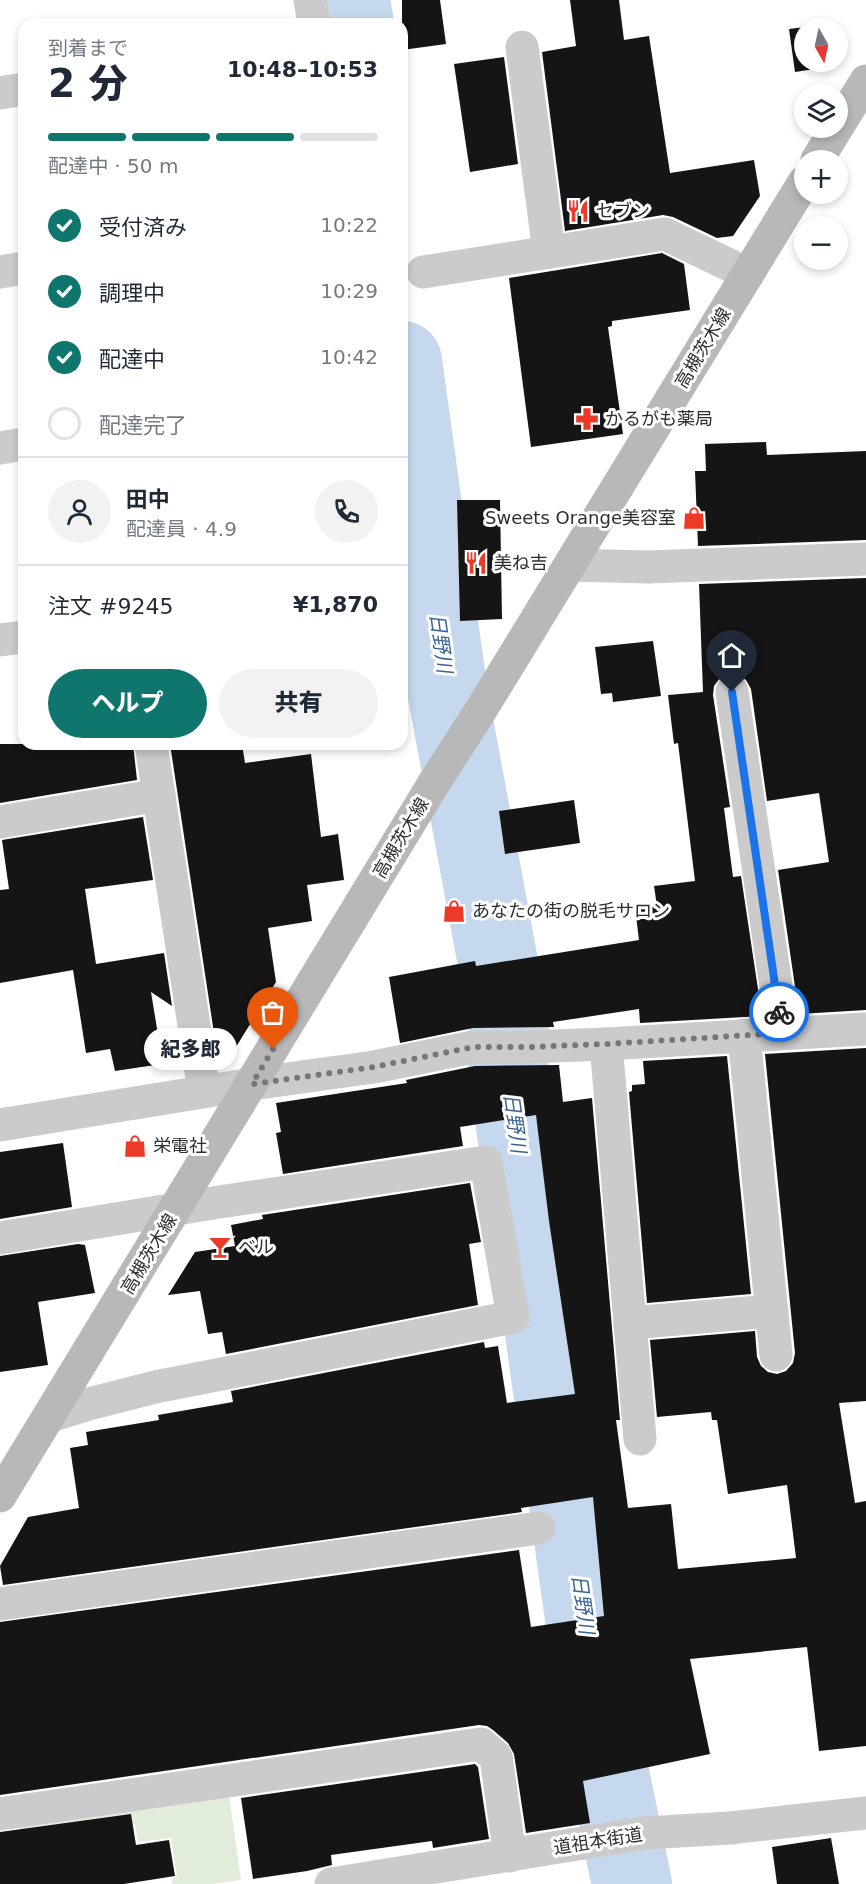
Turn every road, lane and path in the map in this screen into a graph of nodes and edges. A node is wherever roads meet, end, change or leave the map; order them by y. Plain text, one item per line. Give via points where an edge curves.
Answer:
1 (310, 0) edge
2 (313, 18) edge
3 (522, 47) dead end
4 (866, 81) edge
5 (18, 90) edge
6 (0, 93) edge
7 (824, 150) edge
8 (794, 198) edge
9 (549, 252) junction
10 (18, 269) edge
11 (0, 272) edge
12 (423, 272) dead end
13 (748, 274) junction
14 (18, 445) edge
15 (0, 448) edge
16 (866, 559) edge
17 (570, 565) junction
18 (18, 638) edge
19 (0, 640) edge
20 (732, 692) dead end
21 (152, 750) edge
22 (159, 795) junction
23 (0, 822) edge
24 (866, 1029) edge
25 (783, 1033) junction
26 (744, 1035) junction
27 (606, 1044) junction
28 (252, 1084) junction
29 (204, 1091) junction
30 (0, 1125) edge
31 (175, 1209) junction
32 (0, 1238) edge
33 (771, 1311) junction
34 (630, 1323) junction
35 (776, 1355) dead end
36 (50, 1416) junction
37 (640, 1439) dead end
38 (0, 1496) edge
39 (539, 1528) dead end
40 (0, 1604) edge
41 (866, 1813) edge
42 (0, 1814) edge
43 (510, 1856) junction
44 (331, 1884) edge

1 - 2 street
3 - 9 street
4 - 7 main road
5 - 6 street
8 - 13 main road, 高槻茨木線
9 - 12 street
9 - 13 street via 665,234
10 - 11 street
13 - 17 main road, 高槻茨木線
14 - 15 street
16 - 17 street via 648,567
17 - 28 main road, 高槻茨木線
18 - 19 street
20 - 25 street
21 - 22 street
22 - 23 street
22 - 29 street
24 - 25 street
25 - 26 street
26 - 27 street
26 - 33 street
27 - 28 street via 460,1048 374,1067
27 - 34 street
28 - 29 street
28 - 31 main road, 高槻茨木線
29 - 30 street
31 - 32 street
31 - 36 main road, 高槻茨木線
31 - 36 street via 486,1162 513,1317 155,1388
33 - 34 street
33 - 35 street
34 - 37 street
36 - 38 main road, 高槻茨木線
39 - 40 street
41 - 43 street, 道祖本街道 via 645,1833
42 - 43 street via 481,1744 496,1757
43 - 44 street, 道祖本街道

